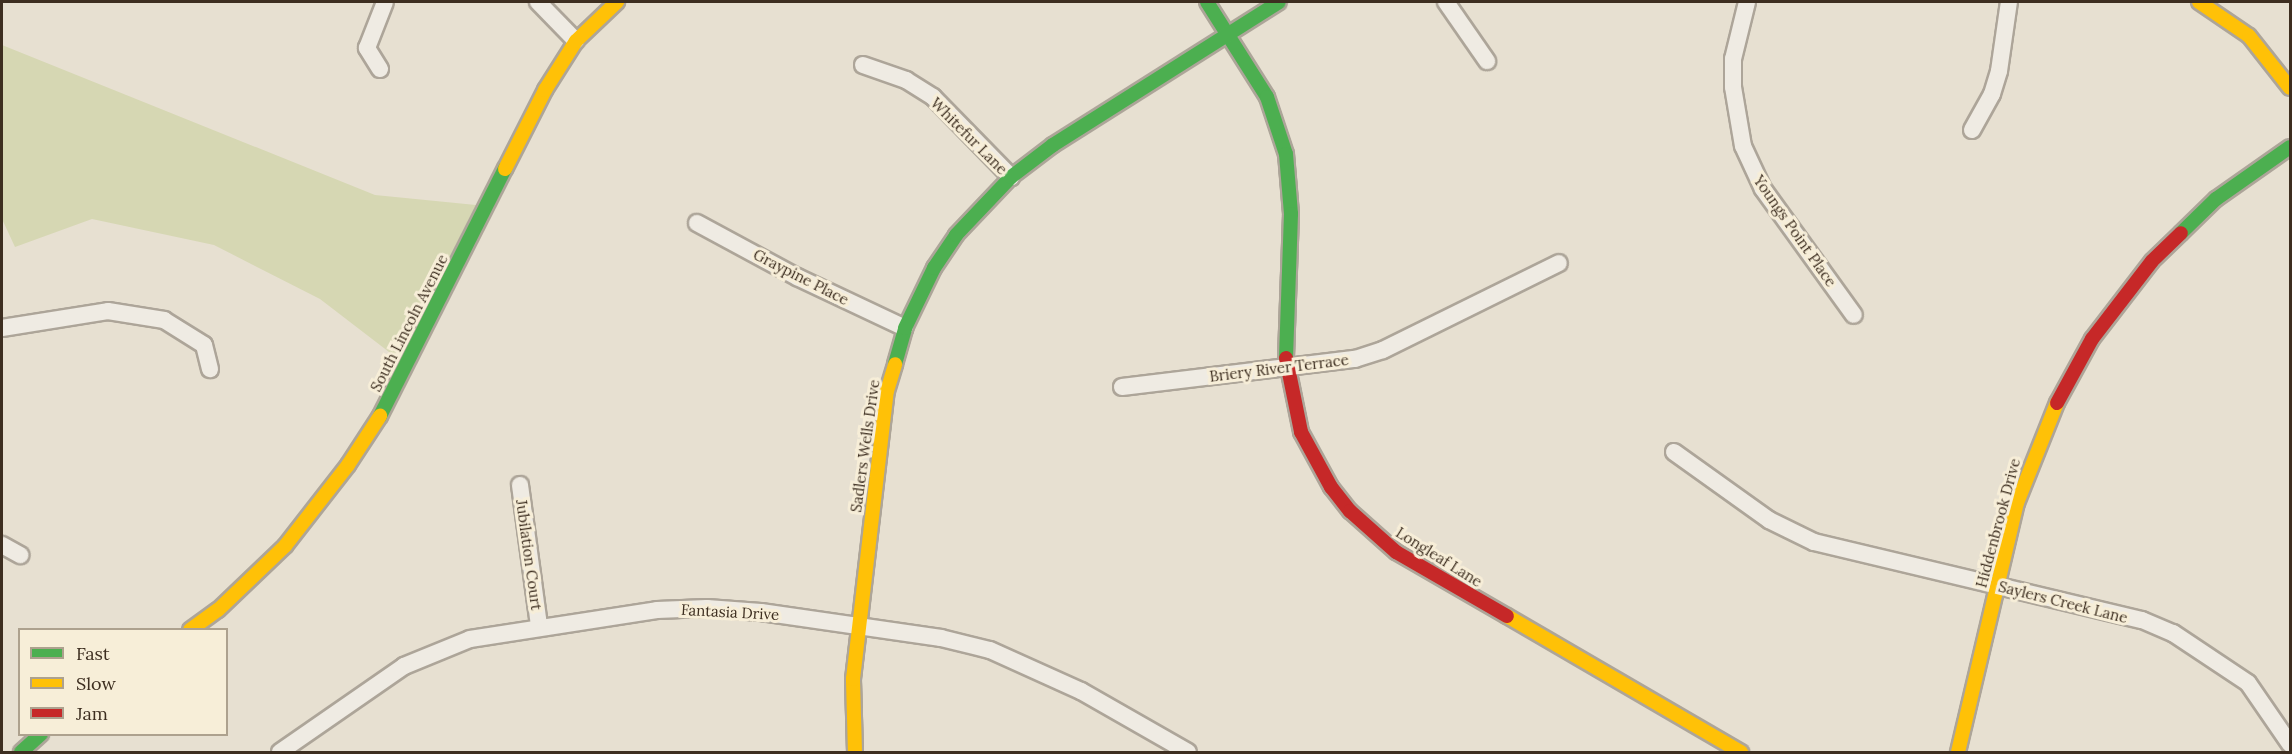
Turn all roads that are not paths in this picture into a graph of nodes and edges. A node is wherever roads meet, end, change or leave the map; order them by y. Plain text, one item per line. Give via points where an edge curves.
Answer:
1 (385, 2) edge
2 (538, 2) edge
3 (617, 2) edge
4 (1208, 2) edge
5 (1279, 2) edge
6 (1446, 2) edge
7 (1747, 2) edge
8 (2009, 2) edge
9 (2199, 2) edge
10 (1226, 35) junction
11 (576, 41) junction
12 (1487, 61) dead end
13 (863, 65) dead end
14 (380, 69) dead end
15 (2290, 88) edge
16 (1972, 130) dead end
17 (2290, 147) edge
18 (1011, 177) junction
19 (697, 223) dead end
20 (1559, 263) dead end
21 (1854, 315) dead end
22 (2, 328) edge
23 (906, 328) junction
24 (1286, 367) junction
25 (210, 369) dead end
26 (1122, 387) dead end
27 (1674, 452) dead end
28 (520, 485) dead end
29 (2, 545) edge
30 (20, 555) dead end
31 (1998, 586) junction
32 (539, 625) junction
33 (859, 626) junction
34 (192, 628) edge
35 (39, 736) edge
36 (2290, 744) edge
37 (21, 753) edge
38 (280, 753) edge
39 (855, 753) edge
40 (1188, 753) edge
41 (1741, 753) edge
42 (1958, 753) edge

1 - 14 street via 367,48
2 - 11 street
3 - 11 street, South Lincoln Avenue
4 - 10 street, Longleaf Lane
5 - 10 street, Sadlers Wells Drive
6 - 12 street
7 - 21 street, Youngs Point Place via 1733,59 1743,146 1763,189
8 - 16 street via 1999,71 1992,94
9 - 15 street via 2249,36
10 - 18 street, Sadlers Wells Drive via 1053,145
10 - 24 street, Longleaf Lane via 1267,97 1286,154 1291,214
11 - 34 street, South Lincoln Avenue via 545,90 382,412 315,510 253,579
13 - 18 street, Whitefur Lane via 906,80 933,97
17 - 31 street, Hiddenbrook Drive via 2233,186 2179,232 2120,298 2092,339 2065,385 2031,462
18 - 23 street, Sadlers Wells Drive via 956,235 934,268
19 - 23 street, Graypine Place via 797,277
20 - 24 street, Briery River Terrace via 1383,350 1355,359
22 - 25 street via 108,311 164,320 204,345
23 - 33 street, Sadlers Wells Drive via 887,391
24 - 26 street, Briery River Terrace
24 - 41 street, Longleaf Lane via 1294,410 1314,461 1350,512 1372,534 1414,564
27 - 31 street, Saylers Creek Lane via 1789,532 1814,542
28 - 32 street, Jubilation Court
29 - 30 street
31 - 36 street, Saylers Creek Lane via 2142,621 2182,638 2248,683
31 - 42 street, Hiddenbrook Drive
32 - 33 street, Fantasia Drive via 657,610 707,608
32 - 38 street, Fantasia Drive via 470,639 404,666
33 - 39 street, Sadlers Wells Drive via 852,714
33 - 40 street, Fantasia Drive via 941,638 1029,665
35 - 37 street

